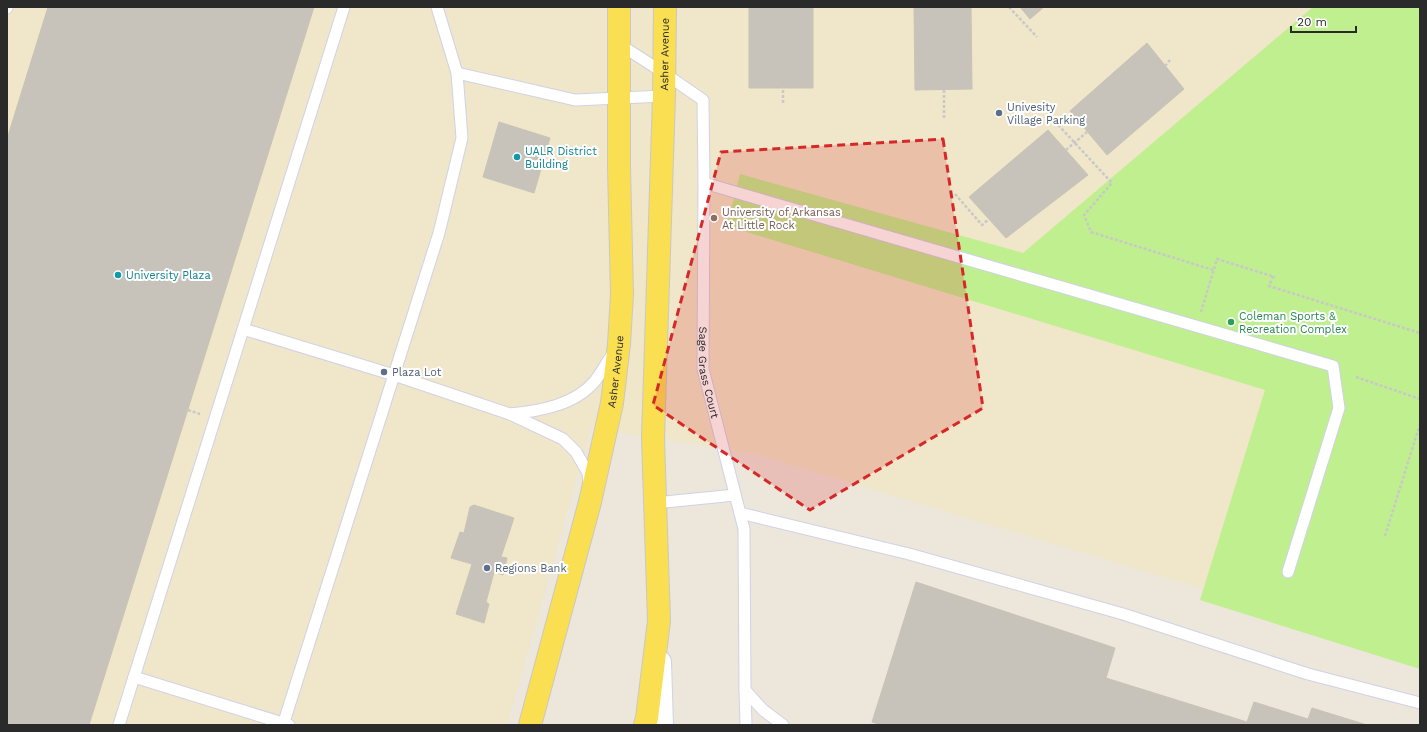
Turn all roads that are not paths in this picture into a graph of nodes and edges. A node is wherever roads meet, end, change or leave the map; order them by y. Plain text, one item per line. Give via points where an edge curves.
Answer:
1 (344, 7) edge
2 (437, 7) edge
3 (619, 7) edge
4 (665, 7) edge
5 (618, 44) junction
6 (457, 73) junction
7 (664, 73) junction
8 (664, 96) junction
9 (619, 97) junction
10 (704, 183) junction
11 (243, 328) junction
12 (619, 344) junction
13 (394, 375) junction
14 (510, 414) junction
15 (735, 496) junction
16 (590, 502) junction
17 (655, 503) junction
18 (740, 513) junction
19 (1288, 572) dead end
20 (659, 621) junction
21 (134, 677) junction
22 (745, 690) junction
23 (1420, 703) edge
24 (285, 724) edge
25 (119, 725) edge
26 (530, 725) edge
27 (645, 725) edge
28 (662, 725) edge
29 (746, 725) edge
30 (782, 725) edge

1 - 11 lane
2 - 6 lane
3 - 5 main road, Asher Avenue
4 - 7 main road, Asher Avenue
5 - 7 lane, Sage Grass Court
5 - 9 main road, Asher Avenue
6 - 9 lane via 575,100
6 - 13 lane via 462,138 439,233
7 - 8 main road, Asher Avenue
7 - 10 lane, Sage Grass Court via 703,100
8 - 9 lane
8 - 17 main road, Asher Avenue via 653,438
9 - 12 main road, Asher Avenue via 622,294
10 - 15 lane, Sage Grass Court via 703,369
10 - 19 lane via 1333,366 1339,408
11 - 13 lane
11 - 21 lane
12 - 14 lane via 594,382 580,393 547,409
12 - 16 main road, Asher Avenue via 612,403
13 - 14 lane
13 - 24 lane
14 - 16 lane via 563,439 576,452 588,473
15 - 17 lane
15 - 18 lane, Sage Grass Court
16 - 26 main road, Asher Avenue
17 - 20 main road, Asher Avenue
18 - 22 lane, Sage Grass Court via 744,529
18 - 23 lane via 917,556 1123,614 1308,674
20 - 27 main road, Asher Avenue
20 - 28 main road
21 - 24 lane
21 - 25 lane
22 - 29 lane, Sage Grass Court
22 - 30 lane via 763,710

